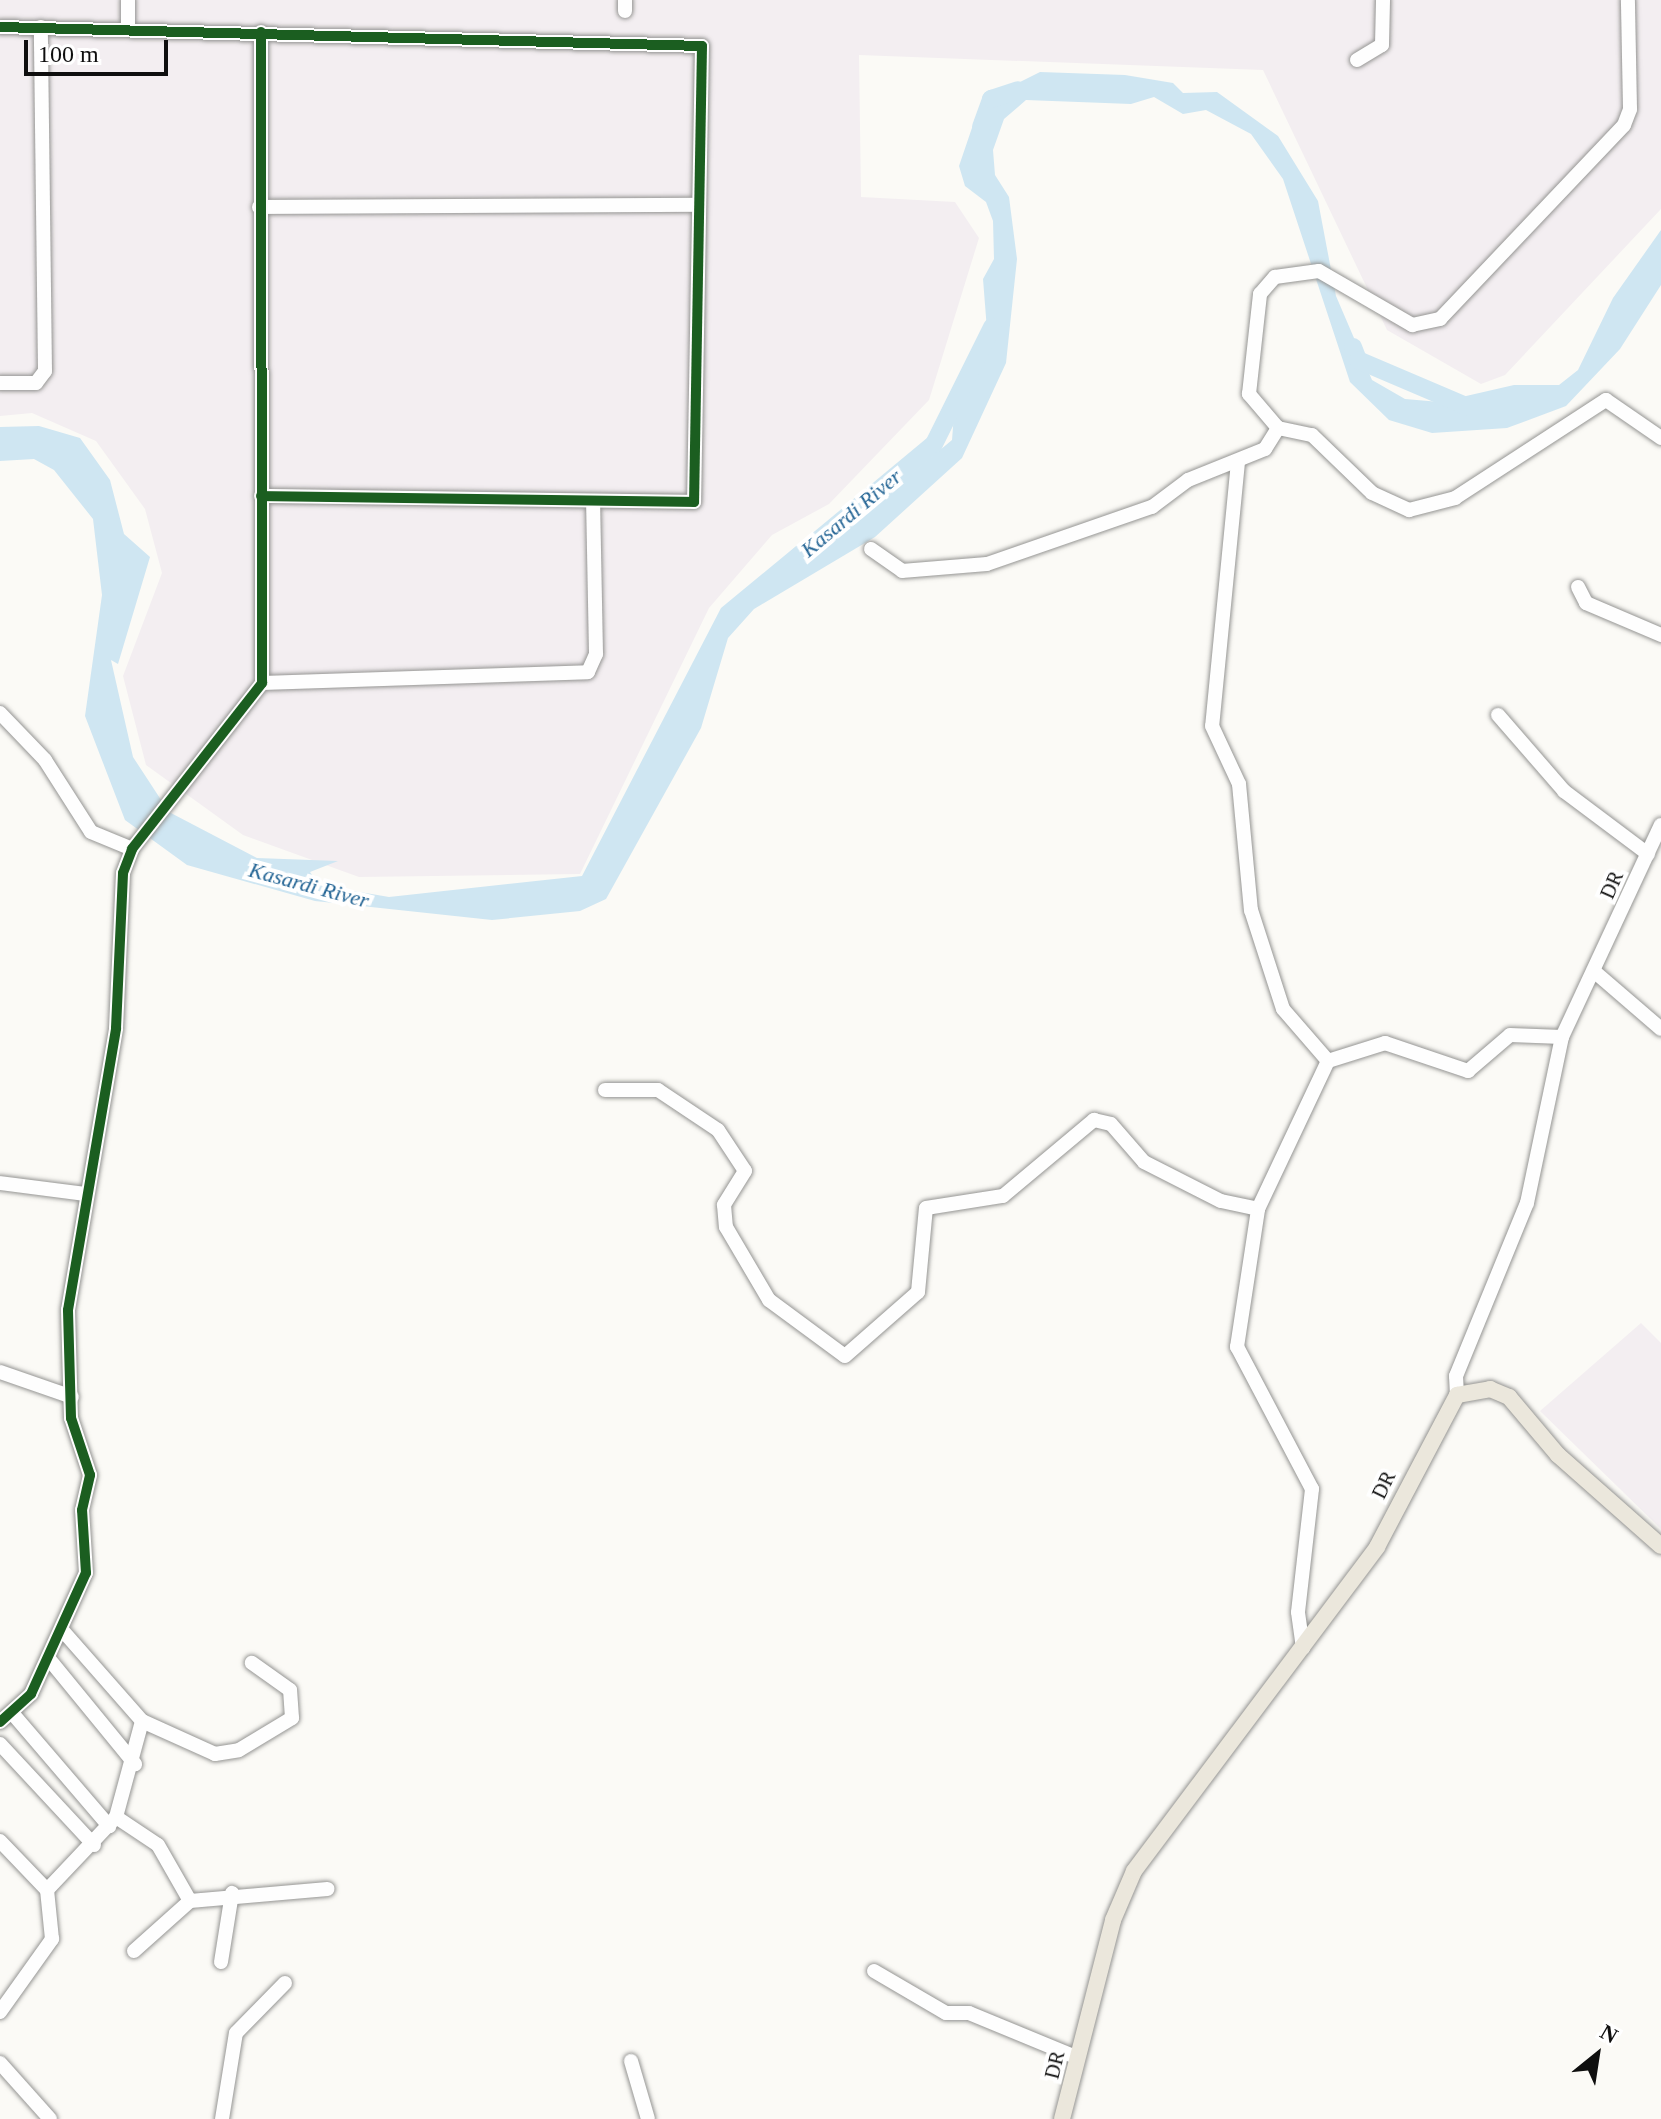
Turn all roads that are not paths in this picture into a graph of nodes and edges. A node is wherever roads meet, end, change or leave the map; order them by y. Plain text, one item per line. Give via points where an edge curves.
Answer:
1 (128, 0) edge
2 (1383, 0) edge
3 (1628, 0) edge
4 (0, 27) edge
5 (41, 27) junction
6 (128, 28) junction
7 (261, 32) junction
8 (1357, 60) dead end
9 (699, 205) junction
10 (259, 207) junction
11 (0, 383) edge
12 (1278, 428) junction
13 (1661, 438) edge
14 (1238, 462) junction
15 (261, 496) junction
16 (593, 501) junction
17 (871, 549) dead end
18 (1578, 587) dead end
19 (1661, 635) edge
20 (262, 683) junction
21 (0, 713) edge
22 (1498, 715) dead end
23 (1661, 825) edge
24 (136, 844) junction
25 (1648, 854) junction
26 (1595, 972) junction
27 (1661, 1029) edge
28 (1562, 1037) junction
29 (1328, 1061) junction
30 (605, 1090) dead end
31 (0, 1183) edge
32 (86, 1194) junction
33 (1258, 1209) junction
34 (0, 1372) edge
35 (1457, 1395) junction
36 (72, 1397) junction
37 (1661, 1546) edge
38 (63, 1631) junction
39 (1303, 1648) junction
40 (49, 1659) junction
41 (252, 1663) dead end
42 (13, 1714) junction
43 (142, 1721) junction
44 (0, 1722) edge
45 (0, 1744) edge
46 (135, 1764) junction
47 (113, 1822) junction
48 (0, 1841) edge
49 (94, 1845) junction
50 (327, 1889) dead end
51 (47, 1890) junction
52 (232, 1893) junction
53 (190, 1901) junction
54 (134, 1951) dead end
55 (221, 1962) dead end
56 (874, 1971) dead end
57 (285, 1983) dead end
58 (6, 1988) edge
59 (0, 2012) edge
60 (1078, 2058) junction
61 (631, 2061) dead end
62 (0, 2063) edge
63 (50, 2119) edge
64 (222, 2119) edge
65 (648, 2119) edge
66 (1062, 2119) edge

1 - 6 street
2 - 8 street via 1382,45
3 - 12 street via 1630,109 1624,125 1440,319 1412,325 1319,271 1275,277 1260,294 1249,394
4 - 5 street
5 - 6 street
5 - 11 street via 45,371 36,383
6 - 7 street
7 - 9 street via 702,46
7 - 10 street
9 - 10 street
9 - 16 street via 694,502
10 - 15 street
12 - 13 street via 1312,435 1372,493 1409,510 1455,498 1606,400
12 - 14 street via 1265,449
14 - 17 street via 1188,480 1152,507 987,564 902,571
14 - 29 street via 1212,726 1239,784 1251,910 1283,1009
15 - 16 street
15 - 20 street
16 - 20 street via 596,654 588,672
18 - 19 street via 1586,603
20 - 24 street via 179,796
21 - 24 street via 45,760 91,832
22 - 25 street via 1564,791
23 - 25 street, DR
24 - 32 street via 119,892 116,1028
25 - 26 street, DR
26 - 27 street
26 - 28 street, DR
28 - 29 street via 1510,1035 1468,1071 1385,1043
28 - 35 street, DR via 1527,1203 1456,1376
29 - 33 street
30 - 33 street via 658,1090 718,1130 745,1171 724,1205 732,1238 769,1300 845,1356 918,1292 926,1208 1003,1196 1094,1120 1111,1124 1144,1162 1221,1201
31 - 32 street
32 - 36 street via 68,1310
33 - 39 street via 1237,1347 1312,1489 1298,1612
34 - 36 street
35 - 37 main road via 1490,1389 1509,1397 1558,1455
35 - 39 main road, DR via 1377,1547
36 - 38 street via 75,1441 90,1475 82,1510 86,1573
38 - 40 street
38 - 43 street
39 - 60 main road, DR via 1134,1871 1113,1920
40 - 42 street
40 - 46 street
41 - 43 street via 290,1690 296,1706 272,1734 215,1754
42 - 44 street
42 - 47 street
43 - 46 street
45 - 49 street
46 - 47 street
47 - 49 street
47 - 53 street via 158,1845
48 - 51 street
49 - 51 street
50 - 52 street
51 - 58 street via 52,1939
52 - 53 street
52 - 55 street
53 - 54 street
56 - 60 street via 946,2013 969,2013
57 - 64 street via 236,2033
58 - 59 street
60 - 66 main road, DR
61 - 65 street
62 - 63 street

